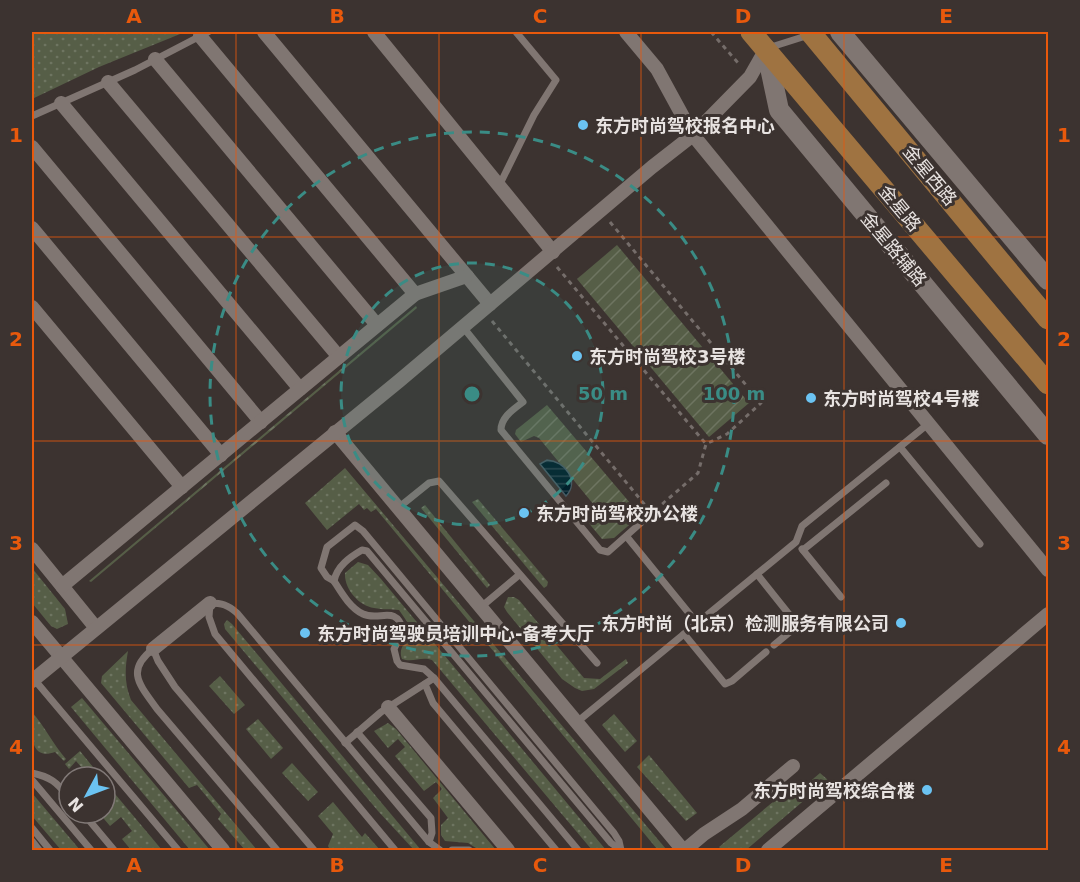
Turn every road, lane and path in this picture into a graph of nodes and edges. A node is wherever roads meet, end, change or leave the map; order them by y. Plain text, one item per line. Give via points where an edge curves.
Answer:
1 (264, 32) edge
2 (374, 32) edge
3 (516, 32) edge
4 (626, 32) edge
5 (751, 32) edge
6 (813, 32) edge
7 (840, 32) edge
8 (204, 34) edge
9 (766, 49) junction
10 (155, 59) junction
11 (108, 82) junction
12 (62, 103) junction
13 (32, 116) edge
14 (693, 135) junction
15 (32, 147) edge
16 (500, 186) junction
17 (601, 211) junction
18 (32, 228) edge
19 (551, 254) junction
20 (467, 276) junction
21 (1048, 280) edge
22 (415, 294) junction
23 (32, 307) edge
24 (487, 307) junction
25 (1048, 319) edge
26 (377, 325) junction
27 (463, 327) junction
28 (339, 357) junction
29 (1048, 384) edge
30 (300, 389) junction
31 (261, 422) junction
32 (928, 424) junction
33 (334, 432) junction
34 (1048, 435) edge
35 (706, 444) junction
36 (900, 447) junction
37 (221, 455) junction
38 (886, 483) dead end
39 (182, 487) junction
40 (398, 508) junction
41 (652, 513) junction
42 (627, 537) junction
43 (796, 542) junction
44 (980, 544) dead end
45 (32, 549) edge
46 (803, 550) junction
47 (1048, 570) edge
48 (757, 574) junction
49 (519, 575) junction
50 (334, 581) junction
51 (62, 586) junction
52 (842, 597) dead end
53 (210, 603) junction
54 (481, 607) junction
55 (1048, 614) edge
56 (32, 622) edge
57 (796, 622) junction
58 (697, 623) junction
59 (96, 628) junction
60 (804, 631) dead end
61 (684, 634) junction
62 (774, 645) dead end
63 (153, 650) junction
64 (766, 652) dead end
65 (62, 658) junction
66 (597, 663) dead end
67 (434, 678) junction
68 (32, 679) edge
69 (425, 684) junction
70 (388, 707) junction
71 (577, 722) junction
72 (357, 732) junction
73 (345, 743) junction
74 (793, 766) dead end
75 (32, 772) edge
76 (32, 780) edge
77 (57, 782) edge
78 (93, 825) edge
79 (32, 828) edge
80 (32, 841) edge
81 (429, 842) junction
82 (39, 850) edge
83 (50, 850) edge
84 (91, 850) edge
85 (114, 850) edge
86 (178, 850) edge
87 (223, 850) edge
88 (277, 850) edge
89 (314, 850) edge
90 (395, 850) edge
91 (440, 850) edge
92 (452, 850) edge
93 (469, 850) edge
94 (508, 850) edge
95 (556, 850) edge
96 (578, 850) edge
97 (621, 850) edge
98 (684, 850) edge
99 (768, 850) edge

1 - 20 street
2 - 16 street
3 - 16 lane via 556,80 534,115
4 - 14 street via 657,69
5 - 9 main road, 金星路
6 - 9 lane
6 - 25 main road, 金星西路
7 - 21 street
8 - 10 lane
8 - 22 street
9 - 14 street via 750,77
9 - 29 main road, 金星路
9 - 34 street, 金星路辅路 via 779,110
10 - 11 lane
10 - 26 street
11 - 12 lane
11 - 28 street
12 - 13 lane
12 - 30 street
14 - 17 street
14 - 32 street
15 - 31 street
16 - 19 street
17 - 19 street
17 - 35 path via 760,403 727,434
18 - 37 street
19 - 24 street
19 - 35 path
20 - 22 street
20 - 24 street
22 - 26 street
23 - 39 street
24 - 27 street
24 - 41 path
26 - 28 street
27 - 33 street
27 - 42 lane via 524,402 504,419 501,430 600,550 608,552
28 - 30 street
30 - 31 street
31 - 37 street
32 - 36 lane
32 - 47 street
33 - 40 street
33 - 59 street
35 - 41 path via 698,473
36 - 43 lane via 802,526
36 - 44 lane
37 - 39 street
38 - 46 lane
39 - 51 street
40 - 49 lane via 429,483 439,481
40 - 54 street
41 - 42 lane
42 - 58 lane
43 - 46 lane
43 - 48 lane
45 - 51 street
46 - 52 lane
48 - 57 lane
48 - 58 lane
49 - 54 lane
49 - 66 lane
50 - 67 lane via 359,612 367,616 391,615 399,620 403,630 394,649 397,661 424,669
50 - 97 lane via 339,568 362,550 367,551 611,843
50 - 97 lane via 321,568 323,556 327,547 355,525 614,833
51 - 59 street
53 - 63 street
53 - 73 lane via 221,603 237,613
53 - 90 lane via 209,617 215,634
54 - 71 street
55 - 99 street
56 - 65 street
57 - 60 lane
57 - 62 lane via 797,626
58 - 61 lane
59 - 65 street
61 - 64 lane via 725,684
61 - 71 lane
63 - 88 lane via 143,657 136,670 143,690
63 - 89 lane via 175,687
65 - 68 street
65 - 87 street
67 - 69 lane
67 - 96 lane
68 - 86 lane
69 - 70 lane
69 - 95 lane via 433,703
70 - 72 lane
70 - 94 street
71 - 98 street
72 - 73 lane
72 - 81 lane via 431,818
73 - 81 lane
74 - 98 street
75 - 77 lane
76 - 84 lane
78 - 85 lane
79 - 83 lane
80 - 82 lane
81 - 91 lane
92 - 93 lane

